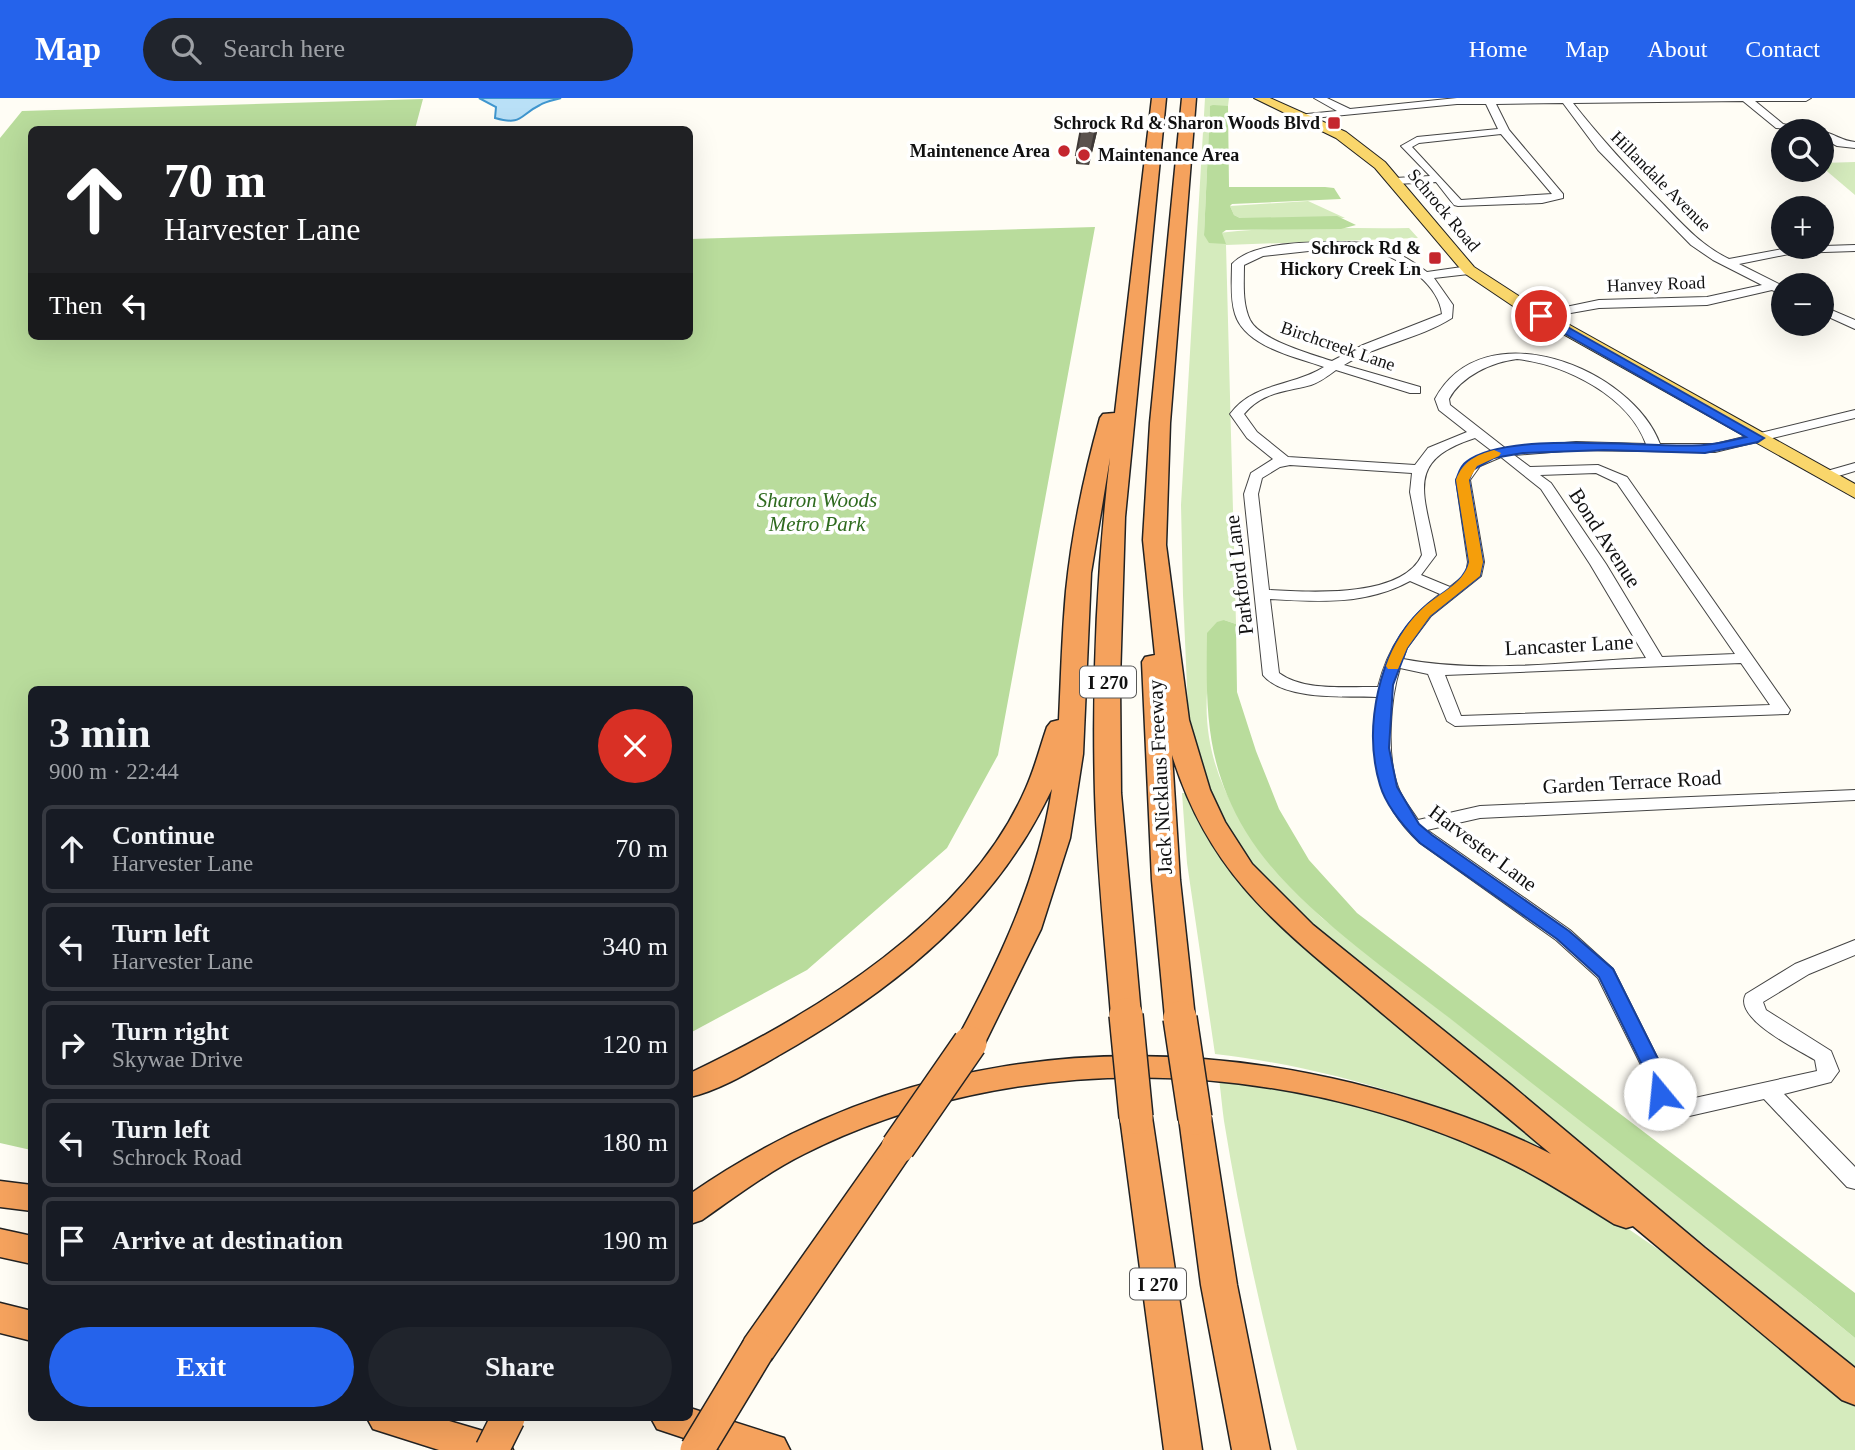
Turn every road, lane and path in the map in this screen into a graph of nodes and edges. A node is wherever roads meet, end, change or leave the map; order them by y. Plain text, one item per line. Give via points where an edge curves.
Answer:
1 (1160, 98) edge
2 (1189, 98) edge
3 (1260, 98) edge
4 (1318, 98) edge
5 (1803, 98) edge
6 (1565, 99) edge
7 (1746, 99) edge
8 (1434, 100) edge
9 (1489, 100) edge
10 (1347, 112) junction
11 (1307, 117) junction
12 (1771, 119) edge
13 (1504, 131) junction
14 (1834, 140) edge
15 (1855, 145) edge
16 (1440, 179) junction
17 (1395, 181) junction
18 (1855, 248) edge
19 (1728, 263) junction
20 (1469, 270) junction
21 (1423, 276) junction
22 (1771, 284) edge
23 (1771, 289) edge
24 (1834, 315) edge
25 (1541, 316) junction
26 (1855, 325) edge
27 (1132, 349) junction
28 (1335, 366) junction
29 (1415, 390) dead end
30 (1855, 414) edge
31 (1477, 433) junction
32 (1758, 438) junction
33 (1654, 447) junction
34 (1502, 452) junction
35 (1284, 462) junction
36 (1855, 467) edge
37 (1419, 469) junction
38 (1529, 471) junction
39 (1825, 476) junction
40 (1855, 492) edge
41 (1154, 540) junction
42 (1410, 576) junction
43 (1452, 593) junction
44 (1264, 594) junction
45 (1746, 658) junction
46 (1395, 662) junction
47 (1657, 662) junction
48 (1073, 670) junction
49 (1435, 670) junction
50 (1386, 692) junction
51 (1855, 795) edge
52 (1413, 827) junction
53 (1855, 947) edge
54 (1126, 1015) joint
55 (693, 1085) edge
56 (1768, 1090) junction
57 (1855, 1181) edge
58 (0, 1194) edge
59 (28, 1198) edge
60 (693, 1209) edge
61 (0, 1244) edge
62 (28, 1249) edge
63 (1693, 1257) junction
64 (0, 1318) edge
65 (28, 1325) edge
66 (758, 1349) joint
67 (1855, 1389) edge
68 (396, 1421) edge
69 (507, 1421) edge
70 (679, 1421) edge
71 (493, 1450) edge
72 (697, 1450) edge
73 (771, 1450) edge
74 (1183, 1450) edge
75 (1251, 1450) edge

1 - 27 highway, I 270
2 - 41 highway, Jack Nicklaus Freeway / I 270
3 - 11 main road, Schrock Road
4 - 10 street
5 - 7 street
6 - 7 street
6 - 9 street
6 - 19 street, Hillandale Avenue via 1602,148 1676,224 1695,243
7 - 12 street
8 - 9 street
8 - 10 street
9 - 13 street
10 - 11 street
11 - 17 main road, Schrock Road via 1341,135
13 - 16 street via 1409,142 1406,146
13 - 16 street via 1559,196 1458,203
14 - 15 street
16 - 17 street
17 - 20 main road, Schrock Road
18 - 19 street via 1794,250
19 - 22 street, Hillandale Avenue
20 - 21 street
20 - 25 main road, Schrock Road
21 - 28 street via 1439,289 1449,306 1448,315 1357,352
21 - 28 street, Birchcreek Lane via 1392,254 1372,247 1282,249 1239,260 1240,314 1249,329 1270,342
23 - 25 street, Hanvey Road via 1707,301 1599,304
24 - 26 street
25 - 32 main road, Schrock Road
27 - 48 highway via 1092,494 1083,544
27 - 54 highway, I 270 via 1114,517 1108,681 1108,793
28 - 29 street, Birchcreek Lane
28 - 35 street via 1309,381 1253,396 1237,414 1252,435
30 - 32 street
31 - 33 street, Bond Avenue via 1444,407 1446,390 1489,359 1530,355 1572,370 1620,399 1645,425
31 - 34 street, Bond Avenue
31 - 37 street via 1433,449
32 - 33 street via 1705,449
32 - 39 main road, Schrock Road
33 - 34 street
34 - 38 street, Bond Avenue
34 - 43 street, Harvester Lane via 1480,458 1464,474 1476,562 1473,576
35 - 37 street
35 - 44 street, Parkford Lane via 1256,476 1251,494
36 - 39 street
37 - 42 street via 1416,477 1429,555
38 - 45 street via 1598,469 1622,480
38 - 47 street, Bond Avenue via 1557,501
39 - 40 main road, Schrock Road
41 - 63 highway via 1173,705 1183,751 1212,825 1245,873 1326,952
41 - 75 highway, Jack Nicklaus Freeway / I 270, bridge via 1156,729 1180,1018 1219,1285
42 - 43 street
42 - 44 street via 1372,594
43 - 46 street, Harvester Lane via 1425,613 1399,647
44 - 50 street, Parkford Lane via 1271,675 1277,681 1298,688
45 - 47 street, Lancaster Lane
45 - 49 street via 1783,710 1455,721
46 - 49 street, Lancaster Lane
46 - 50 street, Harvester Lane
47 - 49 street, Lancaster Lane
48 - 55 highway via 1044,779 1025,818 968,897 897,963 817,1021
48 - 66 highway, bridge via 1063,807 1043,890 1026,932 970,1043
50 - 52 street, Harvester Lane via 1382,748 1389,787
51 - 52 street, Garden Terrace Road via 1480,812
52 - 56 street, Harvester Lane via 1563,935 1606,974 1669,1105 1685,1109
53 - 56 street via 1802,969 1753,999 1759,1015 1824,1056 1829,1064 1824,1076
54 - 74 highway, I 270, bridge
56 - 57 street
58 - 59 highway
60 - 63 highway via 803,1140 929,1093 1049,1070 1218,1069 1270,1075 1438,1118 1535,1161
61 - 62 highway
63 - 67 highway
64 - 65 highway
66 - 72 highway, bridge
68 - 71 highway
69 - 71 highway, bridge
70 - 73 highway

